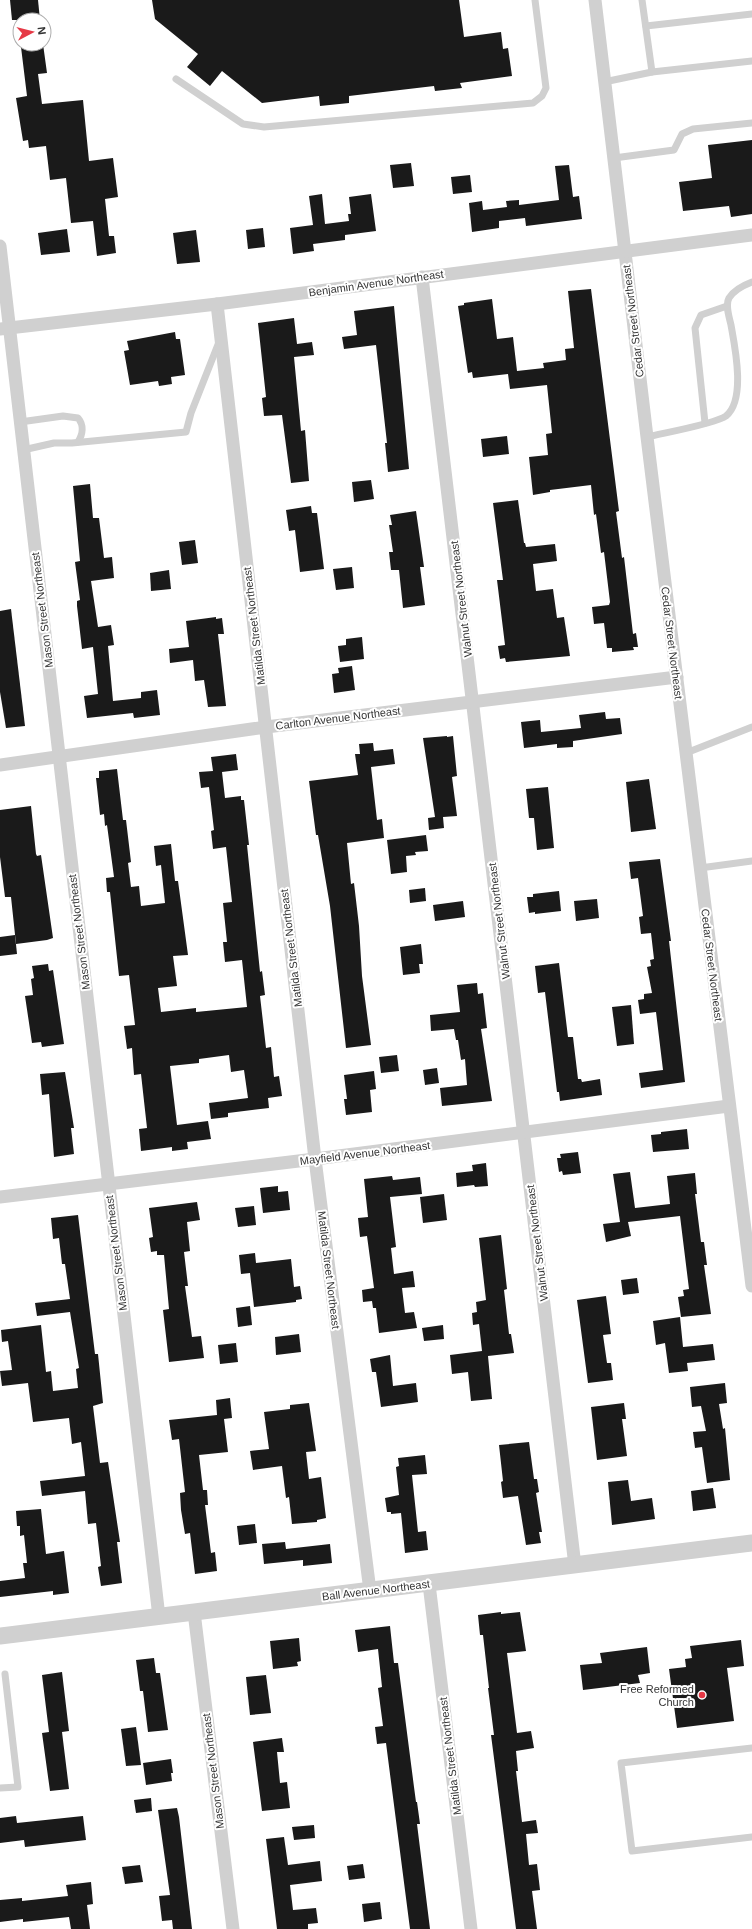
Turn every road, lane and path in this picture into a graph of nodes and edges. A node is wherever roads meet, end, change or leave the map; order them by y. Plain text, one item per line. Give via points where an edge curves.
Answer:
1 (535, 0) edge
2 (595, 0) edge
3 (642, 0) edge
4 (752, 14) edge
5 (646, 26) junction
6 (752, 61) edge
7 (652, 72) junction
8 (176, 79) dead end
9 (604, 82) junction
10 (752, 123) edge
11 (614, 158) junction
12 (752, 235) edge
13 (0, 246) edge
14 (625, 252) junction
15 (422, 277) junction
16 (752, 282) edge
17 (217, 304) junction
18 (727, 306) junction
19 (5, 328) edge
20 (221, 337) junction
21 (20, 422) junction
22 (705, 424) junction
23 (647, 437) junction
24 (78, 442) junction
25 (23, 450) junction
26 (677, 677) junction
27 (473, 701) junction
28 (266, 727) junction
29 (752, 727) edge
30 (686, 753) junction
31 (59, 756) junction
32 (0, 765) edge
33 (752, 861) edge
34 (700, 868) junction
35 (729, 1106) junction
36 (523, 1132) junction
37 (315, 1159) junction
38 (108, 1183) junction
39 (0, 1197) edge
40 (747, 1203) edge
41 (752, 1286) edge
42 (752, 1544) edge
43 (575, 1566) junction
44 (429, 1584) junction
45 (370, 1591) junction
46 (194, 1612) junction
47 (159, 1617) junction
48 (0, 1636) edge
49 (5, 1674) dead end
50 (752, 1748) edge
51 (0, 1788) edge
52 (752, 1837) edge
53 (233, 1929) edge
54 (471, 1929) edge

1 - 8 lane via 546,88 542,96 533,103 264,127 243,124
2 - 9 street, Cedar Street Northeast
3 - 5 lane
4 - 5 lane
5 - 7 lane
6 - 7 lane
7 - 9 lane
9 - 11 street, Cedar Street Northeast
10 - 11 lane via 693,129 682,134 674,150
11 - 14 street, Cedar Street Northeast
12 - 14 street, Benjamin Avenue Northeast
13 - 19 street, Mason Street Northeast
14 - 15 street, Benjamin Avenue Northeast
14 - 23 street, Cedar Street Northeast
15 - 17 street, Benjamin Avenue Northeast
15 - 27 street, Walnut Street Northeast
16 - 18 lane via 735,292 729,298
17 - 19 street, Benjamin Avenue Northeast
17 - 20 street, Matilda Street Northeast
18 - 22 lane via 734,345 738,397 727,416
18 - 22 lane via 701,315 695,328
19 - 21 street, Mason Street Northeast
20 - 24 lane via 186,432
20 - 28 street, Matilda Street Northeast
21 - 24 lane via 63,416 78,418 82,431
21 - 25 street, Mason Street Northeast
22 - 23 lane
23 - 26 street, Cedar Street Northeast
24 - 25 lane via 54,443
25 - 31 street, Mason Street Northeast
26 - 27 street, Carlton Avenue Northeast
26 - 30 street, Cedar Street Northeast
27 - 28 street, Carlton Avenue Northeast
27 - 36 street, Walnut Street Northeast
28 - 31 street, Carlton Avenue Northeast
28 - 37 street, Matilda Street Northeast
29 - 30 lane
30 - 34 street, Cedar Street Northeast
31 - 32 street, Carlton Avenue Northeast
31 - 38 street, Mason Street Northeast
33 - 34 lane
34 - 35 street, Cedar Street Northeast
35 - 36 street, Mayfield Avenue Northeast
35 - 40 street, Cedar Street Northeast
36 - 37 street, Mayfield Avenue Northeast
36 - 43 street, Walnut Street Northeast
37 - 38 street, Mayfield Avenue Northeast
37 - 45 street, Matilda Street Northeast
38 - 39 street, Mayfield Avenue Northeast
38 - 47 street, Mason Street Northeast
40 - 41 street, Cedar Street Northeast
42 - 43 street, Ball Avenue Northeast
43 - 44 street, Ball Avenue Northeast
44 - 45 street, Ball Avenue Northeast
44 - 54 street, Matilda Street Northeast
45 - 46 street, Ball Avenue Northeast
46 - 47 street, Ball Avenue Northeast
46 - 53 street, Mason Street Northeast
47 - 48 street, Ball Avenue Northeast
49 - 51 lane via 18,1787
50 - 52 lane via 621,1763 632,1851

